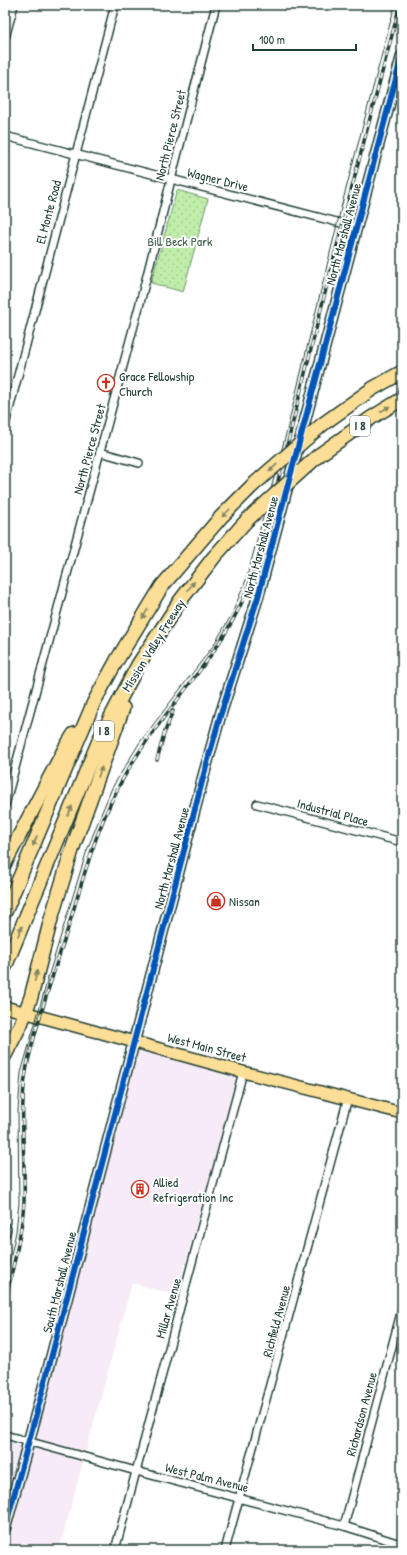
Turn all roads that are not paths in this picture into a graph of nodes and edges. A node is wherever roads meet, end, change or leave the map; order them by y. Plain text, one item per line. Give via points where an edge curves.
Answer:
1 (14, 5) edge
2 (115, 5) edge
3 (216, 5) edge
4 (5, 38) edge
5 (402, 56) edge
6 (5, 136) edge
7 (75, 154) junction
8 (171, 180) junction
9 (356, 227) junction
10 (402, 372) edge
11 (402, 399) edge
12 (5, 425) edge
13 (100, 452) junction
14 (139, 463) dead end
15 (138, 665) junction
16 (94, 702) junction
17 (257, 804) dead end
18 (5, 805) edge
19 (402, 842) edge
20 (5, 863) edge
21 (5, 912) edge
22 (5, 967) edge
23 (5, 1007) edge
24 (25, 1013) junction
25 (134, 1042) junction
26 (5, 1055) edge
27 (243, 1072) junction
28 (348, 1098) junction
29 (402, 1113) edge
30 (402, 1309) edge
31 (5, 1435) edge
32 (28, 1441) junction
33 (136, 1471) junction
34 (240, 1498) junction
35 (344, 1526) junction
36 (5, 1528) edge
37 (402, 1547) edge
38 (115, 1550) edge
39 (225, 1550) edge

1 - 4 street
2 - 7 street, El Monte Road
3 - 8 street, North Pierce Street
5 - 9 main road, North Marshall Avenue
6 - 7 street, Wagner Drive
7 - 8 street, Wagner Drive
7 - 12 street, El Monte Road
8 - 9 street, Wagner Drive
8 - 13 street, North Pierce Street
9 - 25 main road, North Marshall Avenue via 258,597 204,774
10 -> 16 highway, Mission Valley Freeway / I 8, bridge via 372,389 323,424 253,485 221,517 162,586
15 -> 11 highway, Mission Valley Freeway / I 8, bridge via 180,601 247,520 319,455
13 - 14 street
13 - 18 street, North Pierce Street
22 -> 15 highway, Mission Valley Freeway / I 8 via 100,738
24 -> 15 highway via 73,847
16 - 20 highway via 64,750
16 -> 21 highway, Mission Valley Freeway / I 8
17 - 19 street, Industrial Place
23 - 24 main road, West Main Street
24 - 25 main road, West Main Street
24 - 26 highway
25 - 27 main road, West Main Street
25 - 32 main road, South Marshall Avenue
27 - 28 main road, West Main Street
27 - 33 street, Millar Avenue
28 - 29 main road, West Main Street
28 - 34 street, Richfield Avenue
30 - 35 street, Richardson Avenue
31 - 32 street, West Palm Avenue
32 - 33 street, West Palm Avenue
32 - 36 main road, South Marshall Avenue
33 - 34 street, West Palm Avenue
33 - 38 street, Millar Avenue
34 - 35 street, West Palm Avenue
34 - 39 street, Richfield Avenue
35 - 37 street, West Palm Avenue via 397,1543

